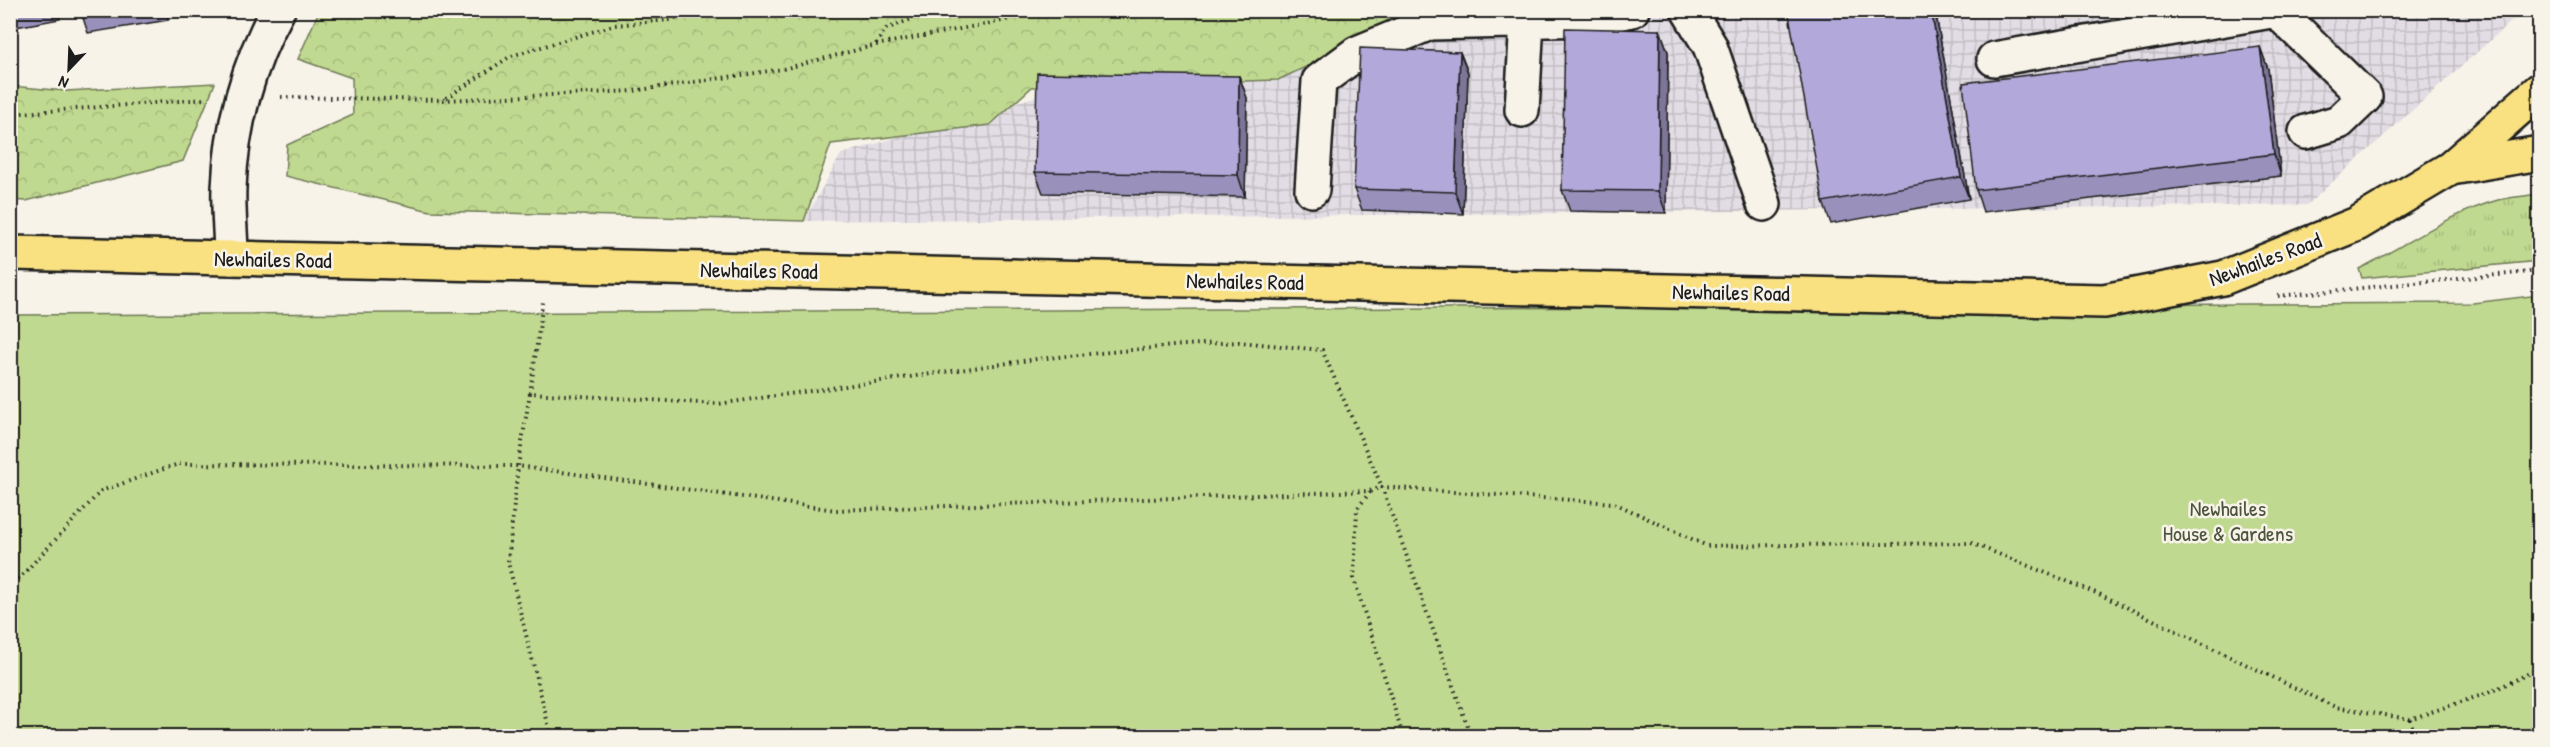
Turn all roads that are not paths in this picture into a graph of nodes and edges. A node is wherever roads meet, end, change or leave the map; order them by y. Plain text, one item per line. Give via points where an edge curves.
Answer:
1 (278, 10) edge
2 (1632, 10) edge
3 (1688, 10) edge
4 (2277, 11) edge
5 (1527, 21) junction
6 (1994, 59) dead end
7 (2540, 90) edge
8 (1522, 110) dead end
9 (2306, 132) dead end
10 (2540, 153) edge
11 (2451, 168) junction
12 (1312, 190) dead end
13 (1764, 204) dead end
14 (10, 253) edge
15 (231, 258) junction

1 - 15 street via 242,96 229,187
2 - 5 street via 1592,19
3 - 13 street via 1710,46
4 - 6 street
4 - 9 street via 2365,97 2339,122
5 - 8 street
5 - 12 street via 1430,23 1357,53 1318,81
7 - 11 main road, Newhailes Road
10 - 11 main road, Newhailes Road
11 - 15 main road, Newhailes Road via 2357,224 2223,278 2104,301
14 - 15 main road, Newhailes Road

